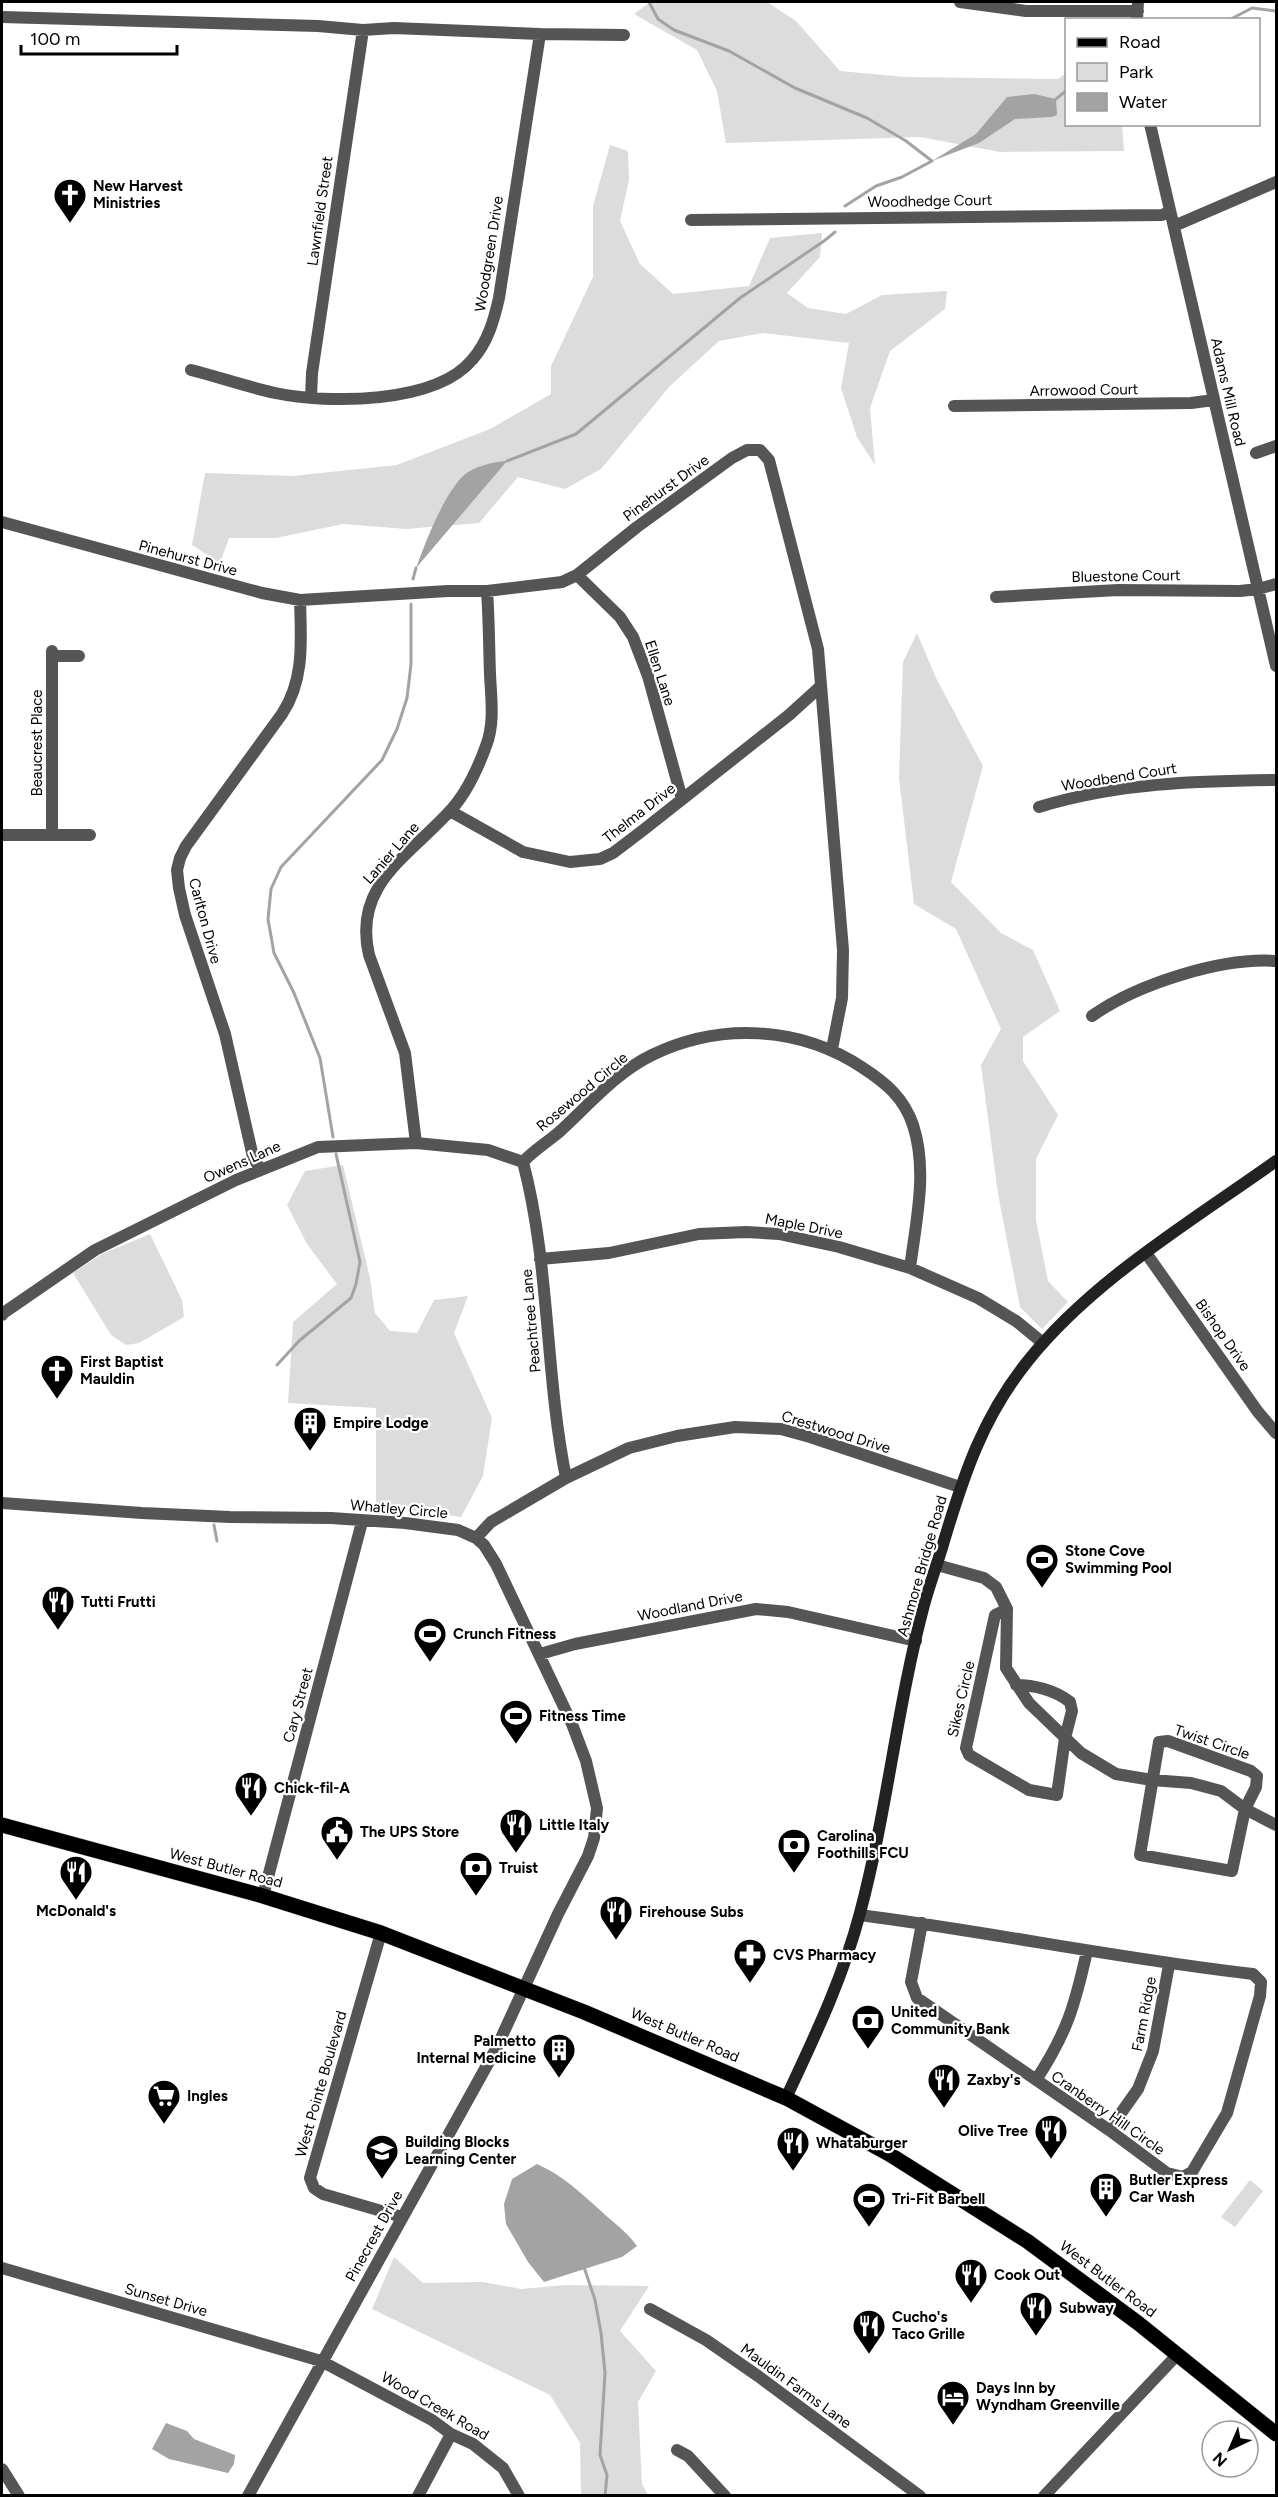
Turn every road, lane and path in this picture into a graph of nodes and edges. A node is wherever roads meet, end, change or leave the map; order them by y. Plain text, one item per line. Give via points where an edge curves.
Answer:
1 (960, 2) edge
2 (1138, 11) edge
3 (2, 17) edge
4 (363, 30) junction
5 (540, 34) junction
6 (624, 34) dead end
7 (1149, 126) edge
8 (1276, 182) edge
9 (1169, 212) junction
10 (691, 220) dead end
11 (1174, 226) junction
12 (191, 370) dead end
13 (311, 398) junction
14 (1214, 400) junction
15 (954, 406) dead end
16 (1276, 446) edge
17 (1256, 453) dead end
18 (2, 522) edge
19 (577, 575) junction
20 (1276, 584) edge
21 (1258, 589) junction
22 (487, 591) junction
23 (996, 597) dead end
24 (300, 600) junction
25 (79, 656) dead end
26 (1276, 666) edge
27 (821, 686) junction
28 (1276, 780) edge
29 (682, 799) junction
30 (1039, 807) dead end
31 (450, 811) junction
32 (2, 835) edge
33 (52, 835) junction
34 (90, 835) dead end
35 (1276, 961) edge
36 (1092, 1016) dead end
37 (832, 1049) junction
38 (416, 1143) junction
39 (1276, 1161) edge
40 (523, 1162) junction
41 (260, 1169) junction
42 (1146, 1253) junction
43 (540, 1259) junction
44 (910, 1268) junction
45 (2, 1314) edge
46 (1043, 1343) junction
47 (1276, 1433) edge
48 (566, 1478) junction
49 (960, 1487) junction
50 (2, 1503) edge
51 (362, 1522) junction
52 (476, 1538) junction
53 (937, 1565) junction
54 (1007, 1609) junction
55 (916, 1641) junction
56 (540, 1654) junction
57 (1016, 1685) junction
58 (1065, 1738) junction
59 (1152, 1780) junction
60 (1245, 1809) junction
61 (2, 1825) edge
62 (1276, 1825) edge
63 (263, 1896) junction
64 (860, 1915) junction
65 (922, 1923) junction
66 (381, 1933) junction
67 (1087, 1951) junction
68 (1169, 1965) junction
69 (525, 1990) junction
70 (1036, 2080) junction
71 (786, 2098) junction
72 (1109, 2130) junction
73 (402, 2217) junction
74 (2, 2268) edge
75 (650, 2309) dead end
76 (1177, 2355) junction
77 (321, 2361) junction
78 (451, 2434) junction
79 (1276, 2434) edge
80 (677, 2450) dead end
81 (2, 2469) edge
82 (19, 2496) edge
83 (248, 2496) edge
84 (418, 2496) edge
85 (519, 2496) edge
86 (725, 2496) edge
87 (920, 2496) edge
88 (1044, 2496) edge

1 - 2 street via 1026,11
3 - 4 street
4 - 5 street
4 - 13 street, Lawnfield Street via 313,362
5 - 6 street
5 - 13 street, Woodgreen Drive via 500,297 482,348 459,373 425,389 346,399
7 - 9 street, Adams Mill Road
8 - 11 street
9 - 10 street, Woodhedge Court
9 - 11 street, Adams Mill Road
11 - 14 street, Adams Mill Road
12 - 13 street, Woodgreen Drive via 276,393
14 - 15 street, Arrowood Court
14 - 21 street, Adams Mill Road
16 - 17 street
18 - 24 street, Pinehurst Drive
19 - 22 street, Pinehurst Drive via 555,584
19 - 27 street, Pinehurst Drive via 732,458 747,450 760,450 769,460 812,620
19 - 29 street, Ellen Lane via 620,617 633,637 648,676
20 - 21 street, Bluestone Court
21 - 23 street, Bluestone Court via 1118,590
21 - 26 street, Adams Mill Road
22 - 24 street, Pinehurst Drive
22 - 31 street, Lanier Lane via 491,730 481,759
24 - 41 street, Carlton Drive via 301,660 292,698 186,846 177,870 185,915 225,1034
25 - 33 street, Beaucrest Place via 52,653
27 - 29 street, Thelma Drive
27 - 37 street, Pinehurst Drive via 843,950 842,998
28 - 30 street, Woodbend Court via 1152,784
29 - 31 street, Thelma Drive via 613,853 585,862 523,852
31 - 38 street, Lanier Lane via 382,882 366,916 369,955 405,1053
32 - 33 street
33 - 34 street
35 - 36 street via 1231,963 1176,977 1123,997
37 - 40 street, Rosewood Circle via 759,1033 713,1036 668,1048 624,1073
37 - 44 street, Rosewood Circle via 890,1087 912,1123 921,1177
38 - 40 street, Owens Lane via 482,1148
38 - 41 street, Owens Lane via 318,1147
39 - 42 main road, Ashmore Bridge Road
40 - 43 street, Peachtree Lane
41 - 45 street, Owens Lane via 95,1250
42 - 46 main road, Ashmore Bridge Road
42 - 47 street, Bishop Drive
43 - 44 street, Maple Drive via 609,1253 699,1234 746,1232 811,1240
43 - 48 street, Peachtree Lane via 557,1434
44 - 46 street, Maple Drive via 978,1298
46 - 49 main road, Ashmore Bridge Road via 992,1413
48 - 49 street, Crestwood Drive via 650,1441 753,1426 810,1437
48 - 52 street, Crestwood Drive via 491,1522
49 - 53 main road, Ashmore Bridge Road
50 - 51 street, Whatley Circle
51 - 52 street, Whatley Circle via 437,1527
51 - 63 street, Cary Street
52 - 56 street via 496,1564
53 - 54 street via 984,1578 996,1587
53 - 55 main road, Ashmore Bridge Road
54 - 57 street via 1006,1668
54 - 58 street, Sikes Circle via 995,1615 966,1748 969,1755 1029,1790 1057,1795
55 - 56 street, Woodland Drive via 788,1612 756,1609
55 - 64 main road, Ashmore Bridge Road
56 - 69 street via 586,1761 595,1795 596,1820 588,1856
57 - 58 street via 1029,1704
57 - 58 street via 1061,1695 1070,1702 1072,1711
58 - 59 street via 1081,1753 1116,1774
59 - 60 street via 1221,1791
59 - 60 street, Twist Circle via 1159,1742 1168,1741 1257,1776
59 - 60 street via 1140,1855 1232,1871
60 - 62 street
61 - 63 main road, West Butler Road
63 - 66 main road, West Butler Road
64 - 65 street, Cranberry Hill Circle
64 - 71 main road, Ashmore Bridge Road via 829,2005
65 - 67 street, Cranberry Hill Circle
65 - 70 street, Cranberry Hill Circle via 911,1982 917,1998
66 - 69 main road, West Butler Road
66 - 73 street, West Pointe Boulevard via 310,2178 314,2188 323,2194
67 - 68 street, Cranberry Hill Circle
67 - 70 street via 1075,2005
68 - 72 street, Farm Ridge via 1154,2052 1138,2089
68 - 72 street, Cranberry Hill Circle via 1253,1974 1261,1982 1227,2112 1192,2172 1183,2177 1167,2173
69 - 71 main road, West Butler Road
69 - 73 street, Pinecrest Drive
70 - 72 street, Cranberry Hill Circle
71 - 76 main road, West Butler Road via 890,2154 984,2212
73 - 77 street, Pinecrest Drive
74 - 77 street, Sunset Drive
75 - 87 street, Mauldin Farms Lane via 706,2340 758,2376
76 - 79 main road, West Butler Road
76 - 88 street
77 - 78 street, Wood Creek Road
77 - 83 street, Pinecrest Drive
78 - 84 street
78 - 85 street, Wood Creek Road via 496,2461
80 - 86 street via 688,2456
81 - 82 street

